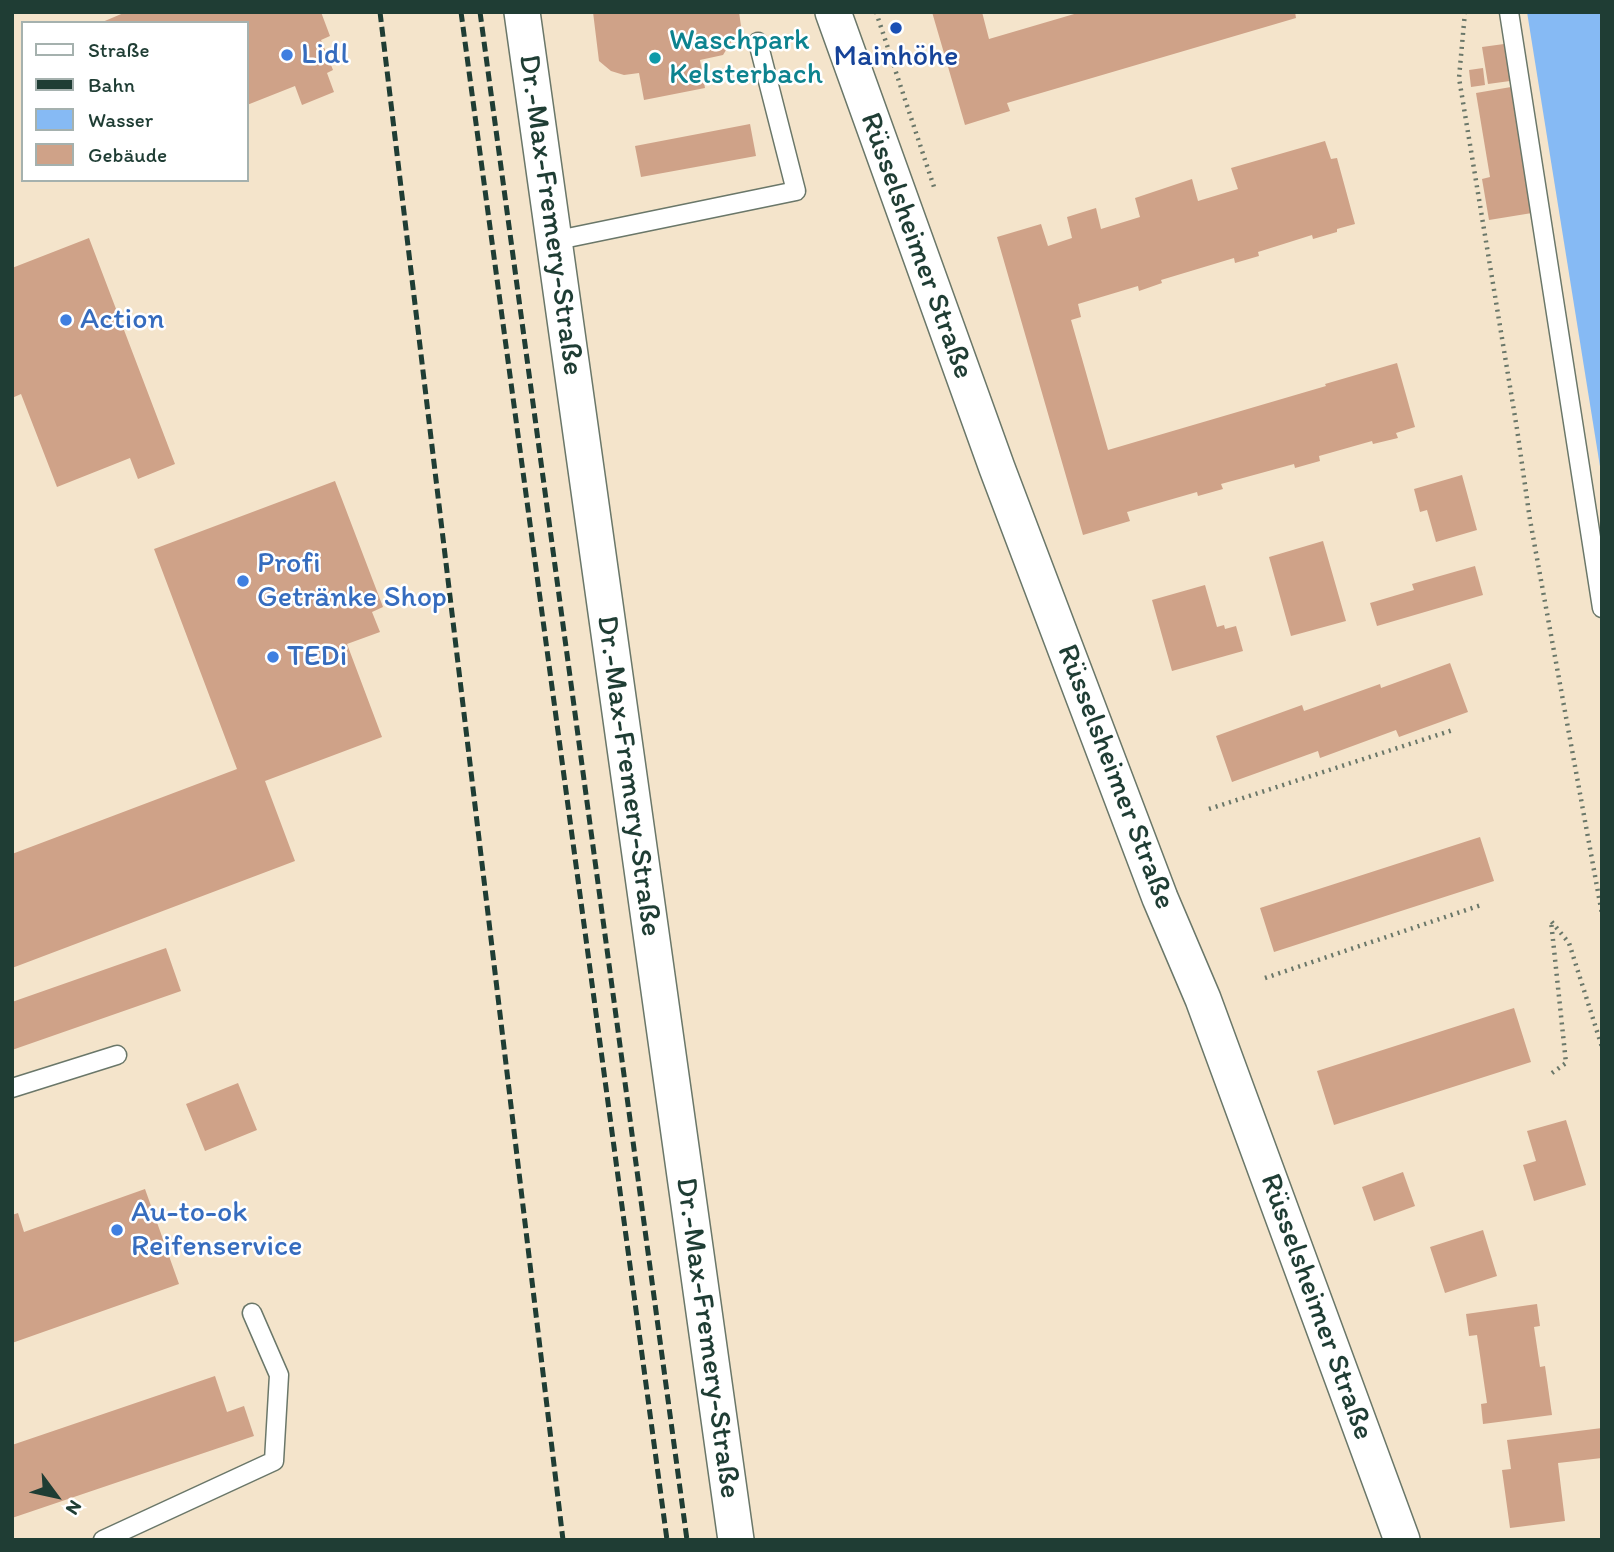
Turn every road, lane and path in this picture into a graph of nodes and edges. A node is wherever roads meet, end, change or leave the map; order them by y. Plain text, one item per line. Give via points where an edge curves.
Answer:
1 (522, 12) edge
2 (833, 12) edge
3 (1465, 12) edge
4 (1509, 12) edge
5 (758, 42) dead end
6 (553, 241) junction
7 (1602, 608) edge
8 (1453, 730) dead end
9 (1209, 808) dead end
10 (1481, 905) dead end
11 (1602, 914) edge
12 (1265, 978) dead end
13 (1602, 1047) edge
14 (117, 1055) dead end
15 (1552, 1073) dead end
16 (12, 1088) edge
17 (252, 1314) dead end
18 (103, 1540) edge
19 (736, 1540) edge
20 (1402, 1540) edge

1 - 6 street, Dr.-Max-Fremery-Straße
2 - 20 street, Rüsselsheimer Straße via 997,468 1207,1012
3 - 11 path via 1459,78 1530,520
4 - 7 lane
5 - 6 lane via 796,191
6 - 19 street, Dr.-Max-Fremery-Straße
8 - 9 path
10 - 12 path
13 - 15 path via 1569,943 1551,921 1566,1063
14 - 16 lane
17 - 18 lane via 279,1376 274,1461

